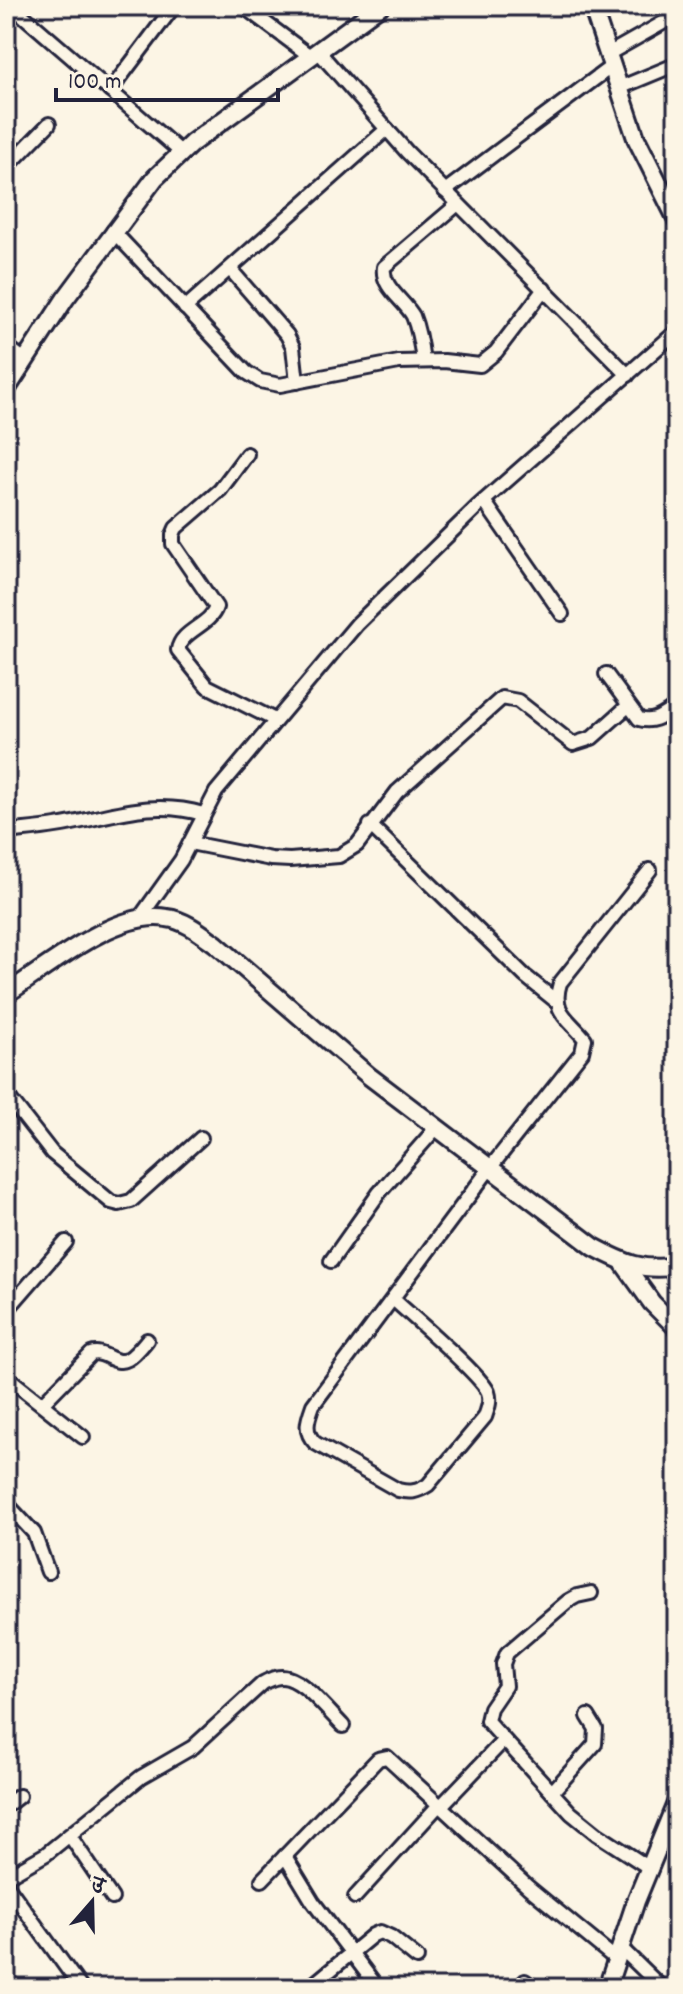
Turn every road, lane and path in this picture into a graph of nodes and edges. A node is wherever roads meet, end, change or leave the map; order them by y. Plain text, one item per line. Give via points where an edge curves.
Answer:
1 (12, 6) edge
2 (174, 6) edge
3 (243, 6) edge
4 (380, 6) edge
5 (592, 6) edge
6 (677, 15) edge
7 (314, 53) junction
8 (610, 60) junction
9 (677, 64) edge
10 (619, 88) junction
11 (110, 91) junction
12 (49, 124) dead end
13 (387, 129) junction
14 (182, 153) junction
15 (6, 168) edge
16 (445, 191) junction
17 (458, 204) junction
18 (677, 220) edge
19 (113, 231) junction
20 (230, 269) junction
21 (544, 289) junction
22 (185, 308) junction
23 (677, 331) edge
24 (6, 346) edge
25 (25, 360) junction
26 (423, 361) junction
27 (628, 375) junction
28 (297, 382) junction
29 (6, 390) edge
30 (247, 454) dead end
31 (484, 501) junction
32 (562, 614) dead end
33 (606, 674) dead end
34 (628, 706) junction
35 (677, 706) edge
36 (275, 720) junction
37 (203, 814) junction
38 (370, 825) junction
39 (6, 832) edge
40 (190, 843) junction
41 (650, 870) dead end
42 (141, 916) junction
43 (6, 994) edge
44 (556, 1001) junction
45 (6, 1094) edge
46 (437, 1127) junction
47 (201, 1138) dead end
48 (490, 1168) junction
49 (66, 1242) dead end
50 (331, 1261) dead end
51 (624, 1264) junction
52 (677, 1266) edge
53 (393, 1299) junction
54 (6, 1311) edge
55 (677, 1328) edge
56 (147, 1340) dead end
57 (6, 1376) edge
58 (43, 1403) junction
59 (83, 1437) dead end
60 (6, 1503) edge
61 (48, 1572) dead end
62 (591, 1593) dead end
63 (588, 1716) dead end
64 (343, 1726) dead end
65 (504, 1740) junction
66 (552, 1792) junction
67 (19, 1796) dead end
68 (677, 1801) edge
69 (6, 1806) edge
70 (439, 1806) junction
71 (70, 1836) junction
72 (285, 1856) junction
73 (651, 1869) junction
74 (6, 1877) edge
75 (262, 1880) dead end
76 (6, 1884) edge
77 (355, 1897) dead end
78 (112, 1898) dead end
79 (351, 1954) junction
80 (619, 1954) junction
81 (417, 1958) dead end
82 (81, 1988) edge
83 (309, 1988) edge
84 (378, 1988) edge
85 (607, 1988) edge
86 (662, 1988) edge

1 - 11 street
2 - 11 street
3 - 7 street
4 - 7 street
5 - 8 street
6 - 8 street
7 - 13 street
7 - 14 street
8 - 10 street
8 - 16 street
9 - 10 street
10 - 18 street via 636,138
11 - 14 street
12 - 15 street
13 - 16 street
13 - 20 street
14 - 19 street
16 - 17 street
17 - 21 street
17 - 26 street via 384,267 385,280 412,314
19 - 22 street
19 - 25 street
20 - 22 street
20 - 28 street via 287,335
21 - 26 street via 480,365
21 - 27 street
22 - 28 street via 246,372 270,385
23 - 27 street
24 - 25 street
25 - 29 street
26 - 28 street
27 - 31 street
30 - 36 street via 220,490 173,535 173,544 216,607 181,640 178,650 207,686
31 - 32 street
31 - 36 street via 357,624
33 - 34 street
34 - 35 street via 639,719 649,721
34 - 38 street via 592,738 573,744 518,701 502,698 397,792
36 - 37 street
37 - 39 street via 145,807
37 - 40 street
38 - 40 street via 349,851 326,858 271,859
38 - 44 street
40 - 42 street
41 - 44 street via 568,971
42 - 43 street via 112,926
42 - 46 street via 169,918 216,944 369,1076
44 - 48 street via 585,1045
45 - 47 street via 52,1153 119,1204 131,1201
46 - 48 street
46 - 50 street via 379,1193
48 - 51 street
48 - 53 street
49 - 54 street
51 - 52 street
51 - 55 street
53 - 53 street via 489,1394 485,1417 428,1485 408,1493 315,1443 307,1425 313,1405
56 - 58 street via 127,1360 91,1354
57 - 58 street
58 - 59 street
60 - 61 street via 34,1533
62 - 65 street via 568,1601 505,1657 505,1686 487,1716
63 - 66 street via 596,1729 595,1744
64 - 71 street via 300,1684 273,1678 193,1747 141,1777
65 - 66 street
65 - 70 street
66 - 73 street via 597,1834
67 - 69 street
68 - 73 street
70 - 72 street via 392,1760 382,1757
70 - 77 street
70 - 80 street via 528,1887
71 - 74 street
71 - 78 street
72 - 75 street
72 - 79 street
73 - 80 street
76 - 82 street
79 - 81 street via 380,1932
79 - 83 street
79 - 84 street
80 - 85 street
80 - 86 street

